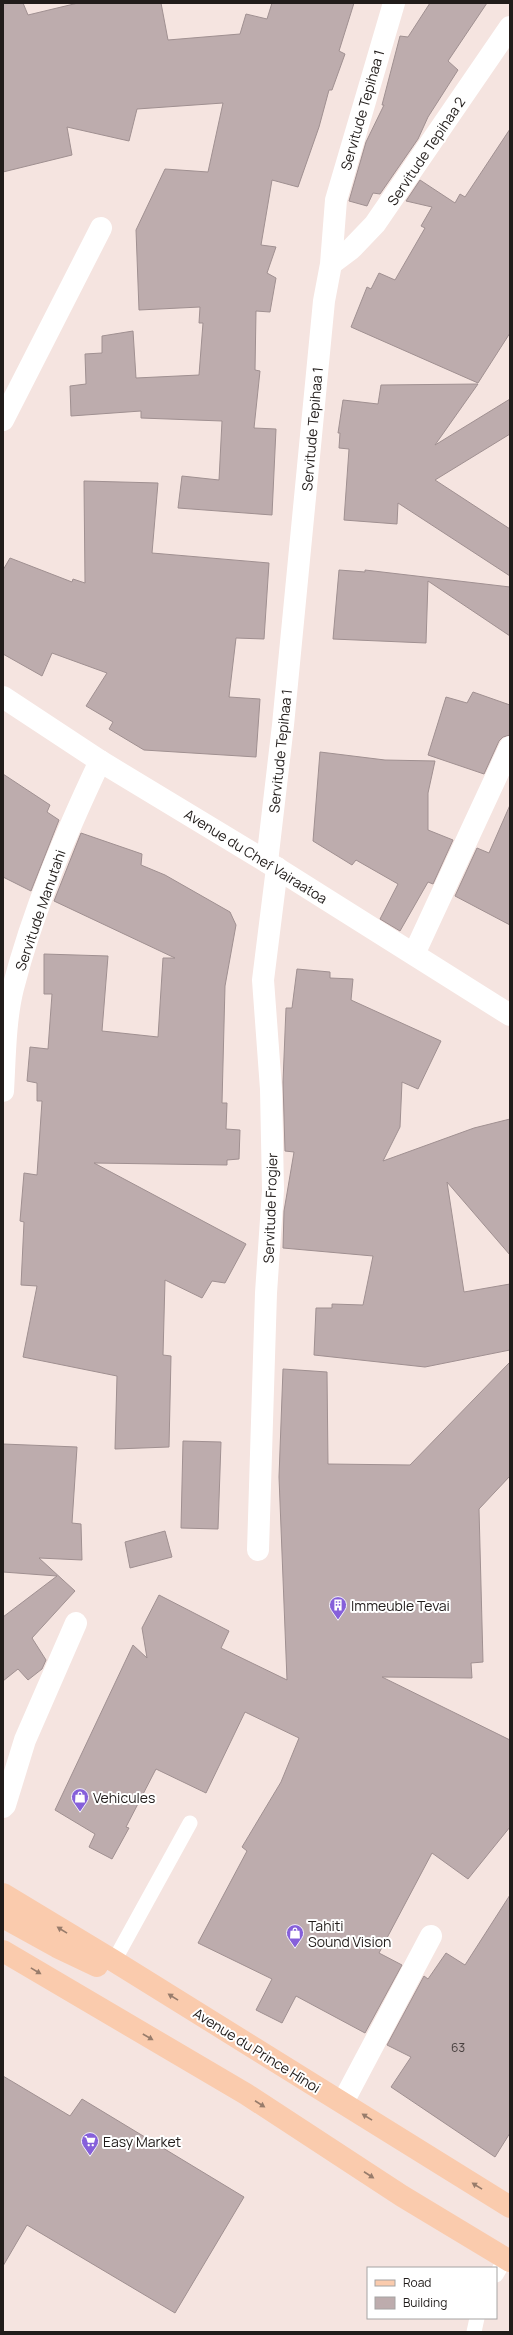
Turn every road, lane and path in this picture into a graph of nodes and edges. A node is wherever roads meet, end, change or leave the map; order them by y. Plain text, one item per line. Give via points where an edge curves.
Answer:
1 (394, 3) edge
2 (510, 27) edge
3 (101, 228) dead end
4 (331, 264) junction
5 (3, 420) edge
6 (3, 697) edge
7 (510, 747) edge
8 (100, 761) junction
9 (272, 865) junction
10 (414, 954) junction
11 (510, 1015) edge
12 (3, 1091) edge
13 (258, 1550) dead end
14 (76, 1623) dead end
15 (3, 1807) edge
16 (190, 1823) dead end
17 (3, 1894) edge
18 (3, 1917) edge
19 (431, 1936) dead end
20 (3, 1951) edge
21 (114, 1960) junction
22 (342, 2102) junction
23 (509, 2203) edge
24 (504, 2265) edge
25 (477, 2319) edge
26 (474, 2332) edge

1 - 4 street, Servitude Tepihaa 1 via 336,200
2 - 4 street, Servitude Tepihaa 2 via 375,224 352,249
3 - 5 street
4 - 9 street, Servitude Tepihaa 1 via 324,301
6 - 8 street, Avenue du Chef Vairaatoa
7 - 10 street
8 - 9 street, Avenue du Chef Vairaatoa
8 - 12 street, Servitude Manutahi via 71,823 13,989
9 - 10 street, Avenue du Chef Vairaatoa
9 - 13 street, Servitude Frogier via 263,980 271,1089 273,1190 266,1294
10 - 11 street, Avenue du Chef Vairaatoa
14 - 15 street via 25,1740
16 - 21 lane
21 -> 17 main road, Avenue du Prince Hīnoi
18 - 21 main road via 86,1962 102,1968
19 - 22 street
20 -> 24 main road via 246,2094
22 -> 21 main road, Avenue du Prince Hīnoi
23 -> 22 main road, Avenue du Prince Hīnoi
25 - 26 lane

